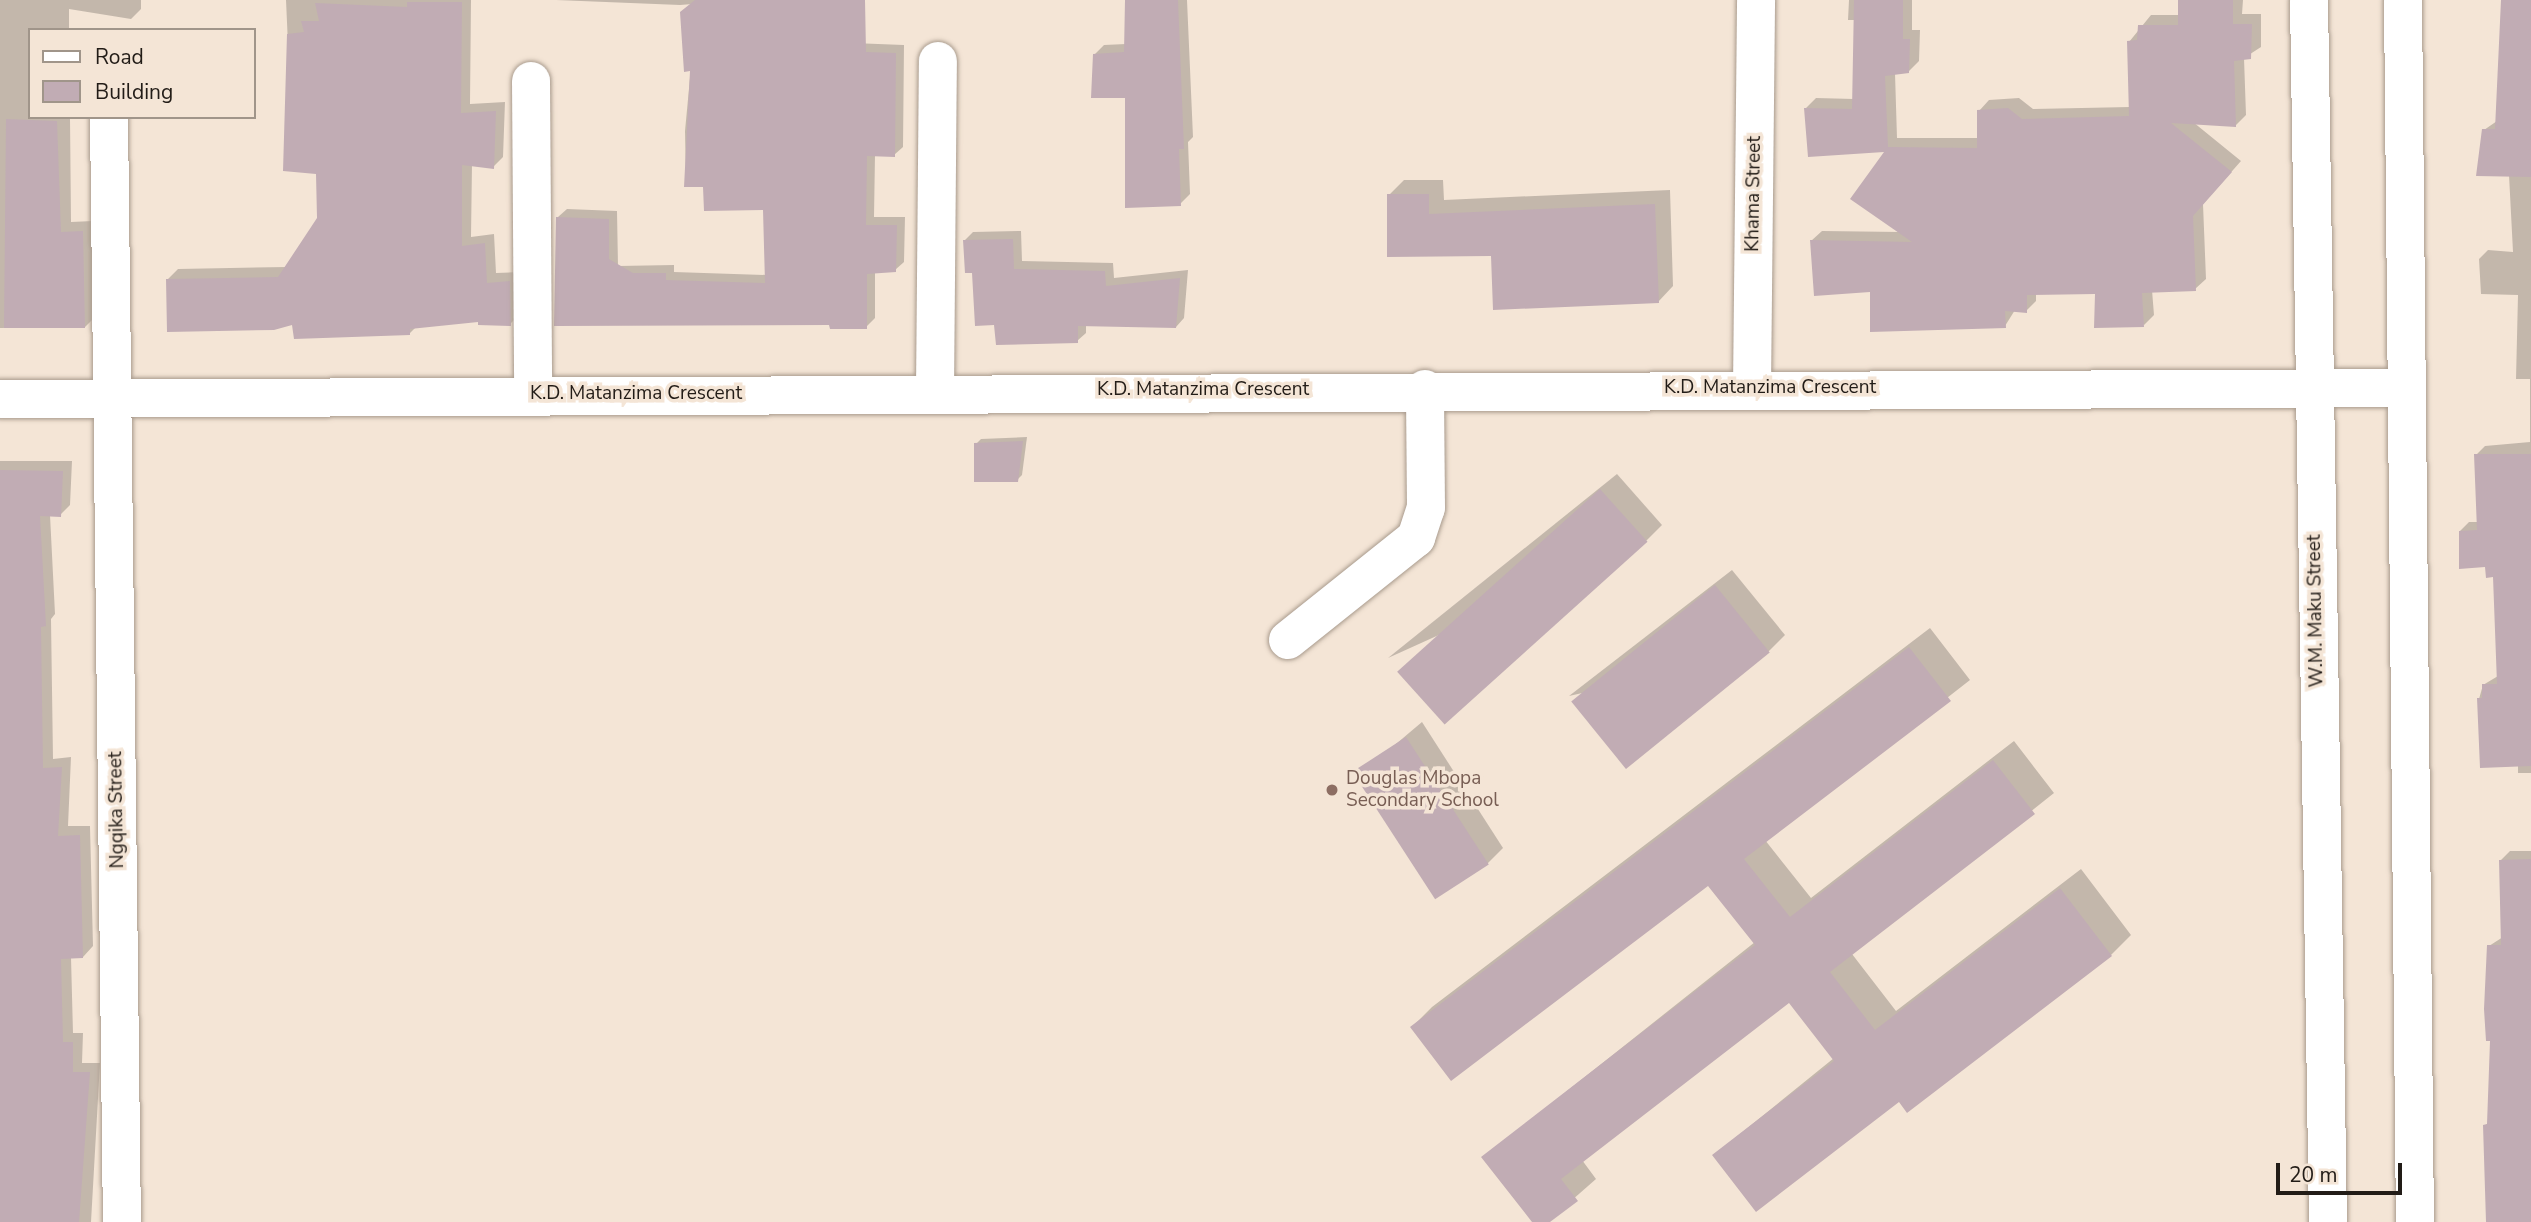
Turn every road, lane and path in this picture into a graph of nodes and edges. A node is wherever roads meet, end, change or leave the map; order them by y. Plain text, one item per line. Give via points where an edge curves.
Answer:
1 (1755, 0) edge
2 (2309, 0) edge
3 (2403, 0) edge
4 (938, 61) dead end
5 (531, 81) dead end
6 (109, 119) edge
7 (1752, 388) junction
8 (2312, 388) junction
9 (2406, 388) junction
10 (1425, 389) junction
11 (935, 392) junction
12 (533, 395) junction
13 (0, 399) edge
14 (112, 399) junction
15 (1288, 640) dead end
16 (122, 1222) edge
17 (2328, 1222) edge
18 (2415, 1222) edge

1 - 7 street, Khama Street
2 - 8 street, W.M. Maku Street
3 - 9 street
4 - 11 street
5 - 12 street
6 - 14 street, Ngqika Street
7 - 8 street, K.D. Matanzima Crescent
7 - 10 street, K.D. Matanzima Crescent
8 - 9 street, K.D. Matanzima Crescent
8 - 17 street, W.M. Maku Street
9 - 18 street
10 - 11 street, K.D. Matanzima Crescent
10 - 15 street via 1426,508 1416,538
11 - 12 street, K.D. Matanzima Crescent
12 - 14 street, K.D. Matanzima Crescent
13 - 14 street, K.D. Matanzima Crescent
14 - 16 street, Ngqika Street

